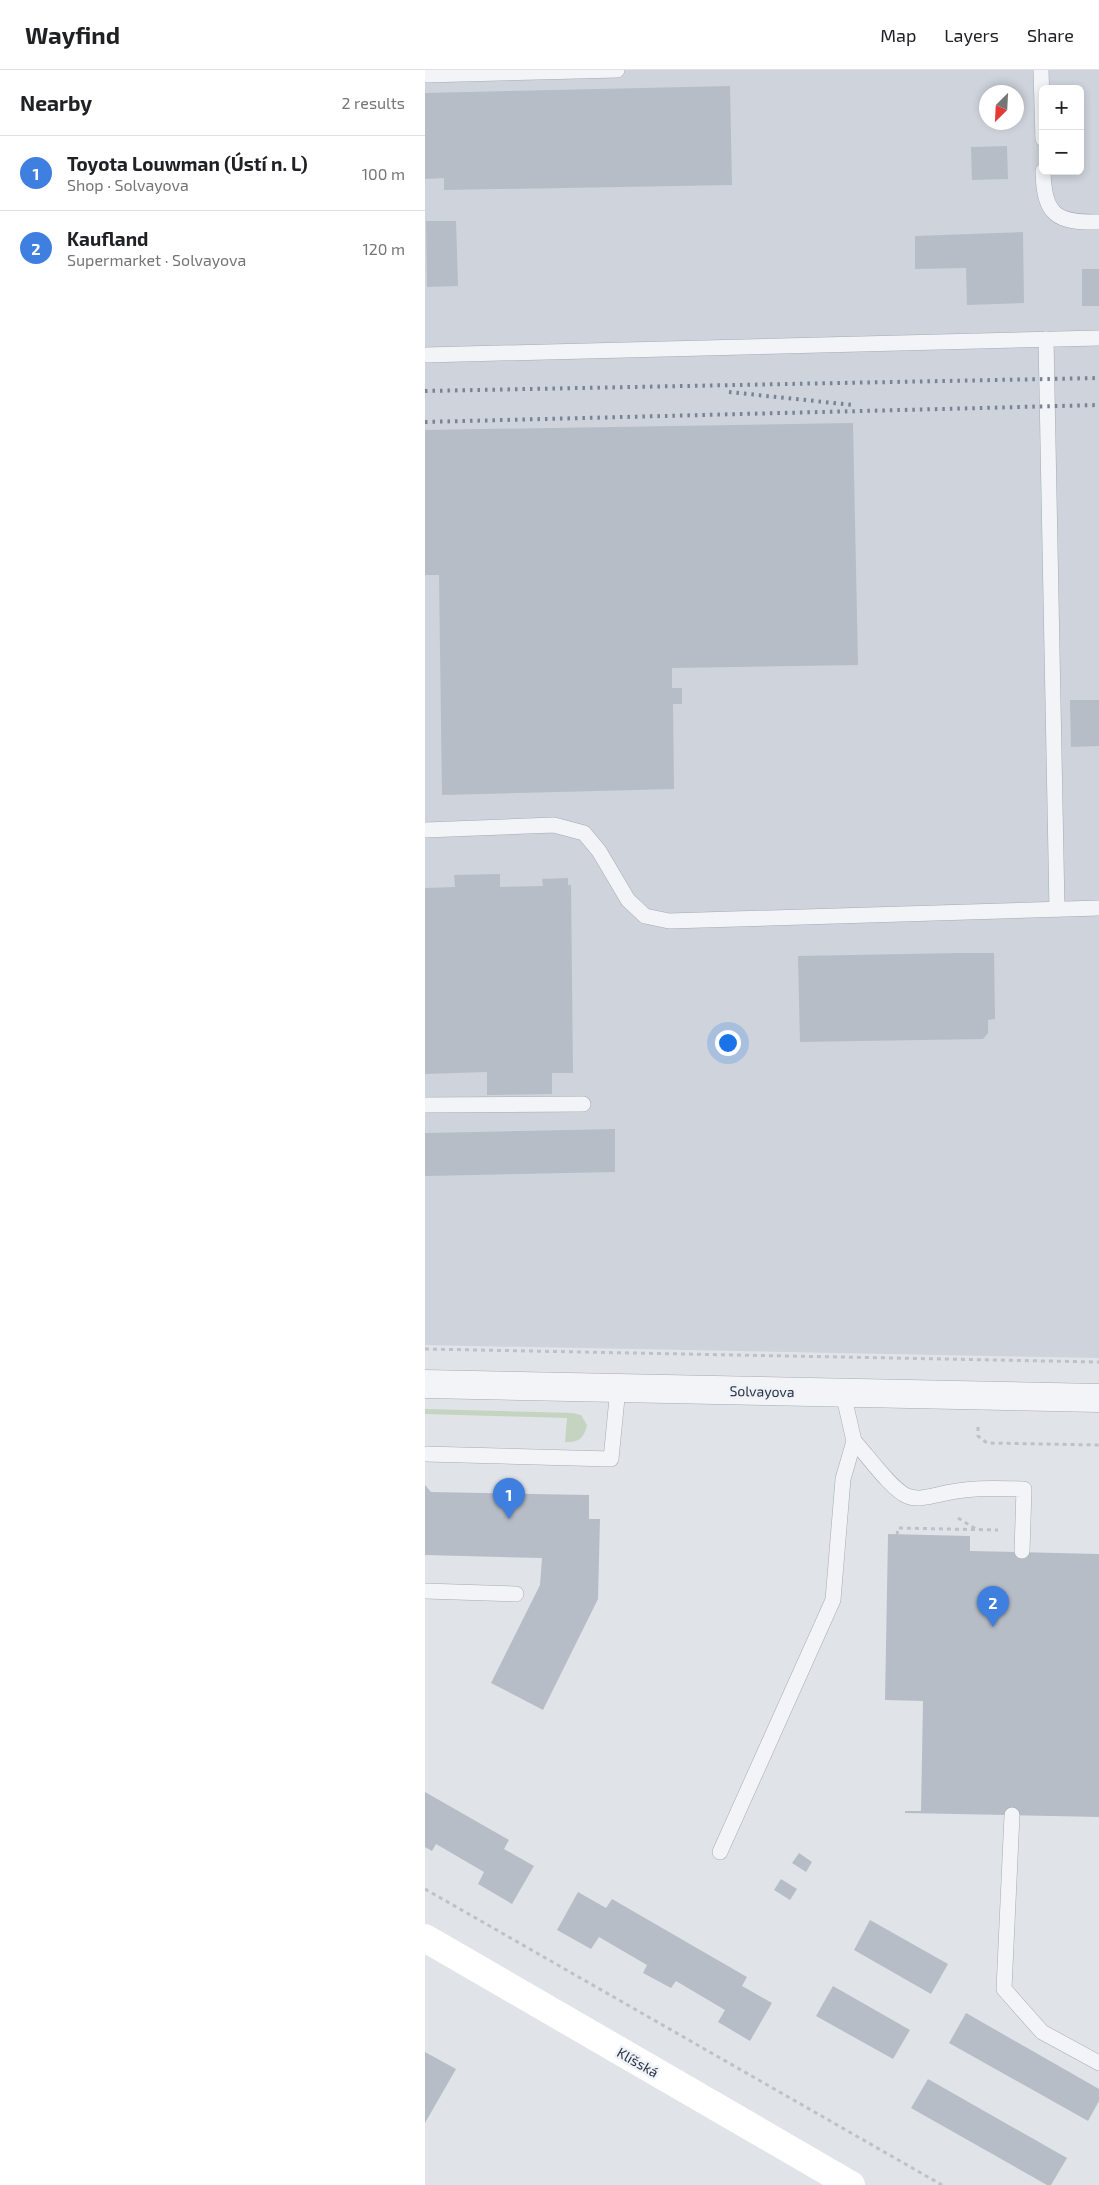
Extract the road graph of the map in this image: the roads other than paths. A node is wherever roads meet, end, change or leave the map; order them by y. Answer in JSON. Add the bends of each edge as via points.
{"nodes":[{"id":1,"x":617,"y":70,"type":"edge"},
{"id":2,"x":1041,"y":70,"type":"edge"},
{"id":3,"x":425,"y":75,"type":"edge"},
{"id":4,"x":1043,"y":130,"type":"edge"},
{"id":5,"x":1043,"y":175,"type":"edge"},
{"id":6,"x":1099,"y":222,"type":"edge"},
{"id":7,"x":1099,"y":338,"type":"edge"},
{"id":8,"x":1046,"y":339,"type":"junction"},
{"id":9,"x":425,"y":355,"type":"edge"},
{"id":10,"x":425,"y":830,"type":"edge"},
{"id":11,"x":1099,"y":908,"type":"edge"},
{"id":12,"x":1057,"y":909,"type":"junction"},
{"id":13,"x":583,"y":1104,"type":"dead end"},
{"id":14,"x":425,"y":1105,"type":"edge"},
{"id":15,"x":425,"y":1384,"type":"edge"},
{"id":16,"x":617,"y":1388,"type":"junction"},
{"id":17,"x":843,"y":1392,"type":"junction"},
{"id":18,"x":1099,"y":1398,"type":"edge"},
{"id":19,"x":854,"y":1441,"type":"junction"},
{"id":20,"x":425,"y":1454,"type":"edge"},
{"id":21,"x":1022,"y":1551,"type":"dead end"},
{"id":22,"x":425,"y":1591,"type":"edge"},
{"id":23,"x":517,"y":1594,"type":"dead end"},
{"id":24,"x":1012,"y":1815,"type":"dead end"},
{"id":25,"x":721,"y":1852,"type":"dead end"},
{"id":26,"x":425,"y":1938,"type":"edge"},
{"id":27,"x":1099,"y":2063,"type":"edge"},
{"id":28,"x":851,"y":2185,"type":"edge"}],
"edges":[{"from":1,"to":3,"type":"lane"},
{"from":2,"to":4,"type":"lane"},
{"from":5,"to":6,"type":"lane","via":[[1046,202],[1055,213],[1069,221]]},
{"from":7,"to":8,"type":"lane"},
{"from":8,"to":9,"type":"lane"},
{"from":8,"to":12,"type":"lane"},
{"from":10,"to":12,"type":"lane","via":[[554,824],[583,833],[599,851],[628,900],[645,916],[669,922]]},
{"from":11,"to":12,"type":"lane"},
{"from":13,"to":14,"type":"lane"},
{"from":15,"to":16,"type":"street","name":"Solvayova"},
{"from":16,"to":17,"type":"street","name":"Solvayova"},
{"from":16,"to":20,"type":"lane","via":[[611,1458]]},
{"from":17,"to":18,"type":"street","name":"Solvayova"},
{"from":17,"to":19,"type":"lane"},
{"from":19,"to":21,"type":"lane","via":[[891,1485],[907,1496],[920,1498],[962,1488],[1025,1489]]},
{"from":19,"to":25,"type":"lane","via":[[843,1479],[833,1600]]},
{"from":22,"to":23,"type":"lane"},
{"from":24,"to":27,"type":"lane","via":[[1004,1989],[1042,2032]]},
{"from":26,"to":28,"type":"street","name":"Klíšská"}]}
